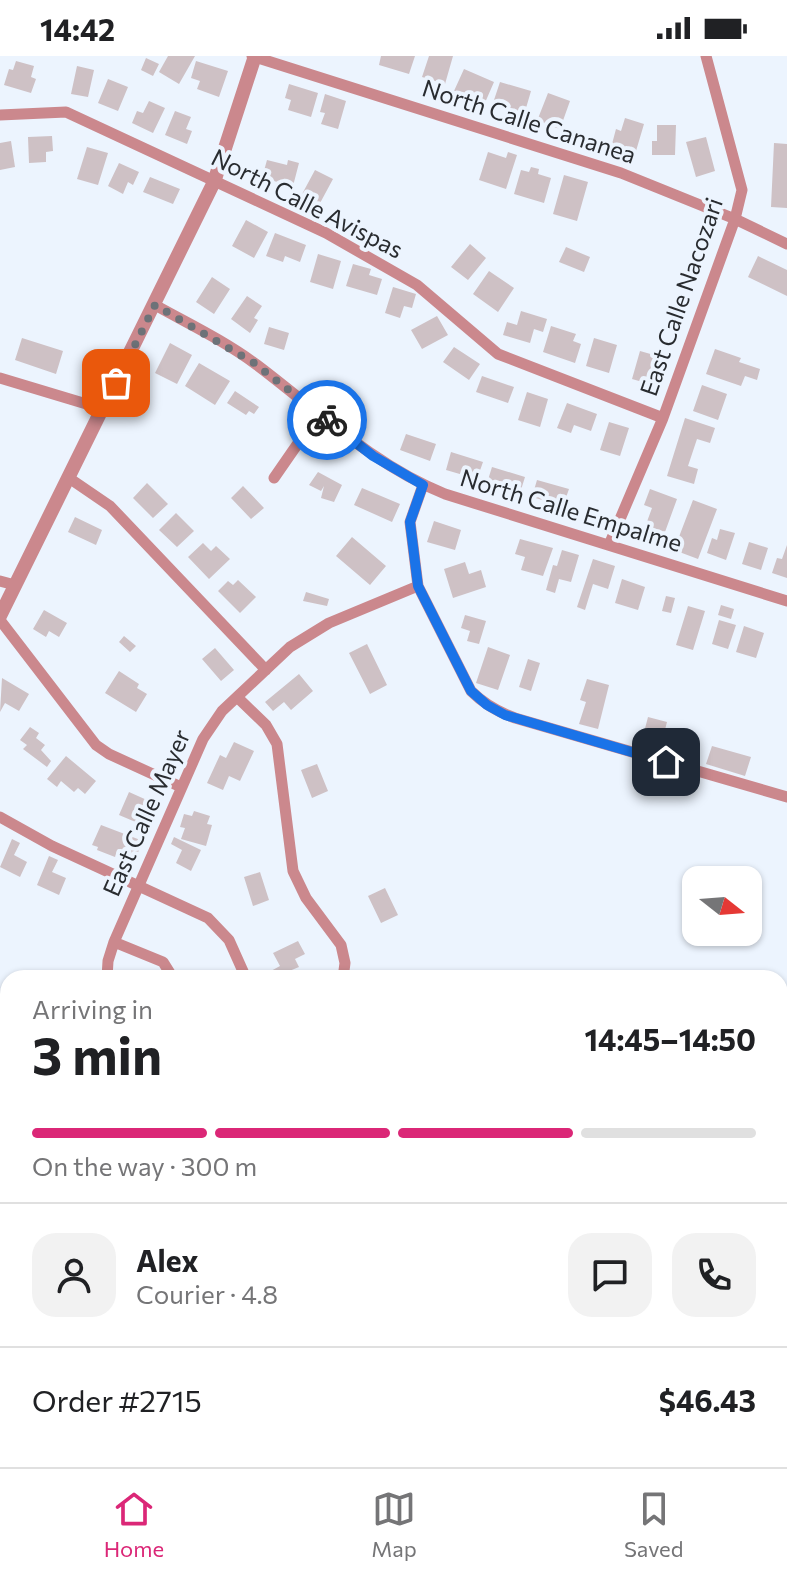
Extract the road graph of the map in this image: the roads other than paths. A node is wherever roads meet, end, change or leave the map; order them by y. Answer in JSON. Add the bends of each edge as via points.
{"nodes":[{"id":1,"x":706,"y":56,"type":"edge"},
{"id":2,"x":254,"y":57,"type":"edge"},
{"id":3,"x":0,"y":115,"type":"edge"},
{"id":4,"x":214,"y":182,"type":"junction"},
{"id":5,"x":735,"y":219,"type":"junction"},
{"id":6,"x":787,"y":244,"type":"edge"},
{"id":7,"x":155,"y":305,"type":"junction"},
{"id":8,"x":0,"y":378,"type":"edge"},
{"id":9,"x":103,"y":409,"type":"junction"},
{"id":10,"x":319,"y":413,"type":"junction"},
{"id":11,"x":663,"y":418,"type":"junction"},
{"id":12,"x":69,"y":478,"type":"junction"},
{"id":13,"x":274,"y":478,"type":"dead end"},
{"id":14,"x":423,"y":485,"type":"junction"},
{"id":15,"x":609,"y":545,"type":"junction"},
{"id":16,"x":0,"y":581,"type":"edge"},
{"id":17,"x":15,"y":585,"type":"junction"},
{"id":18,"x":418,"y":586,"type":"junction"},
{"id":19,"x":787,"y":601,"type":"edge"},
{"id":20,"x":0,"y":618,"type":"edge"},
{"id":21,"x":266,"y":670,"type":"junction"},
{"id":22,"x":237,"y":697,"type":"junction"},
{"id":23,"x":181,"y":787,"type":"junction"},
{"id":24,"x":787,"y":797,"type":"edge"},
{"id":25,"x":0,"y":817,"type":"edge"},
{"id":26,"x":138,"y":887,"type":"junction"},
{"id":27,"x":114,"y":942,"type":"junction"},
{"id":28,"x":107,"y":970,"type":"edge"},
{"id":29,"x":168,"y":970,"type":"edge"},
{"id":30,"x":242,"y":970,"type":"edge"},
{"id":31,"x":344,"y":970,"type":"edge"}],
"edges":[{"from":1,"to":5,"type":"street","name":"East Calle Nacozari","via":[[742,190]]},
{"from":2,"to":4,"type":"street"},
{"from":2,"to":5,"type":"street","name":"North Calle Cananea","via":[[621,173]]},
{"from":3,"to":4,"type":"street","name":"North Calle Avispas","via":[[66,112]]},
{"from":4,"to":7,"type":"street"},
{"from":4,"to":11,"type":"street","name":"North Calle Avispas","via":[[326,233],[417,285],[498,354]]},
{"from":5,"to":6,"type":"street","name":"North Calle Cananea"},
{"from":5,"to":11,"type":"street","name":"East Calle Nacozari"},
{"from":7,"to":9,"type":"street"},
{"from":7,"to":10,"type":"street","name":"North Calle Empalme","via":[[254,363]]},
{"from":8,"to":9,"type":"street"},
{"from":9,"to":12,"type":"street"},
{"from":10,"to":13,"type":"street"},
{"from":10,"to":14,"type":"street","name":"North Calle Empalme","via":[[373,456]]},
{"from":11,"to":15,"type":"street","name":"East Calle Nacozari"},
{"from":12,"to":17,"type":"street"},
{"from":12,"to":21,"type":"street","via":[[110,506]]},
{"from":14,"to":15,"type":"street","name":"North Calle Empalme"},
{"from":14,"to":18,"type":"street","via":[[410,522]]},
{"from":15,"to":19,"type":"street","name":"North Calle Empalme"},
{"from":16,"to":17,"type":"street"},
{"from":17,"to":20,"type":"street"},
{"from":18,"to":21,"type":"street","name":"East Calle Mayer","via":[[309,634]]},
{"from":18,"to":24,"type":"street","via":[[471,691],[496,711]]},
{"from":20,"to":23,"type":"street","via":[[96,745]]},
{"from":21,"to":22,"type":"street","name":"East Calle Mayer"},
{"from":22,"to":23,"type":"street","name":"East Calle Mayer","via":[[208,729]]},
{"from":22,"to":31,"type":"street","via":[[277,744],[293,871],[306,898],[339,940]]},
{"from":23,"to":26,"type":"street","name":"East Calle Mayer"},
{"from":25,"to":26,"type":"street"},
{"from":26,"to":27,"type":"street","name":"East Calle Mayer"},
{"from":26,"to":30,"type":"street","via":[[214,922]]},
{"from":27,"to":28,"type":"street","name":"East Calle Mayer"},
{"from":27,"to":29,"type":"street","via":[[163,962]]}]}
